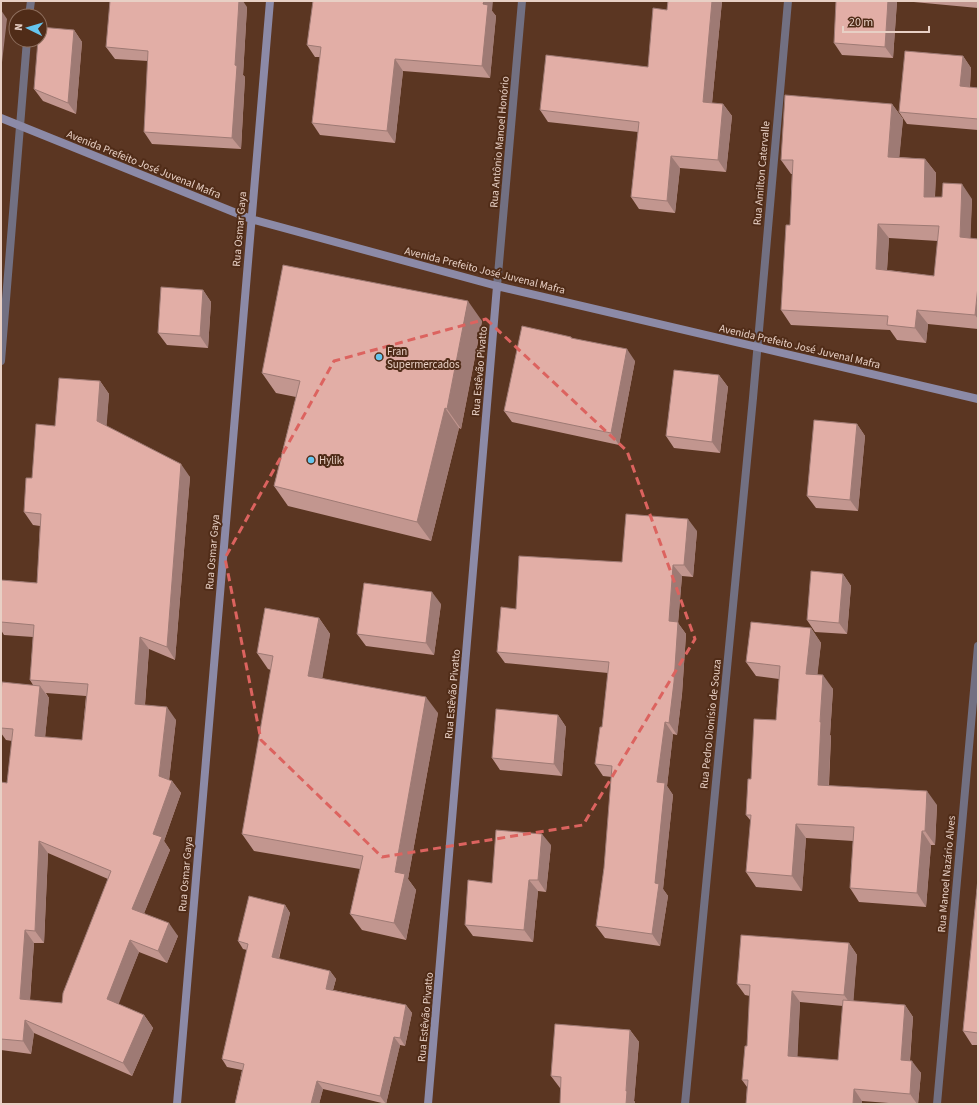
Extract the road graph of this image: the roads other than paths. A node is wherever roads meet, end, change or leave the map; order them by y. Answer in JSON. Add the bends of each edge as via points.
{"nodes":[{"id":1,"x":270,"y":1,"type":"edge"},
{"id":2,"x":522,"y":1,"type":"edge"},
{"id":3,"x":788,"y":1,"type":"edge"},
{"id":4,"x":26,"y":48,"type":"edge"},
{"id":5,"x":1,"y":118,"type":"edge"},
{"id":6,"x":20,"y":126,"type":"junction"},
{"id":7,"x":251,"y":219,"type":"junction"},
{"id":8,"x":497,"y":286,"type":"junction"},
{"id":9,"x":757,"y":347,"type":"junction"},
{"id":10,"x":1,"y":361,"type":"edge"},
{"id":11,"x":978,"y":399,"type":"edge"},
{"id":12,"x":978,"y":646,"type":"edge"},
{"id":13,"x":176,"y":1104,"type":"edge"},
{"id":14,"x":428,"y":1104,"type":"edge"},
{"id":15,"x":684,"y":1104,"type":"edge"},
{"id":16,"x":937,"y":1104,"type":"edge"}],
"edges":[{"from":1,"to":7,"type":"main road","name":"Rua Osmar Gaya"},
{"from":2,"to":8,"type":"street","name":"Rua Antônio Manoel Honório"},
{"from":3,"to":9,"type":"street","name":"Rua Amilton Catervalle"},
{"from":4,"to":6,"type":"street"},
{"from":5,"to":6,"type":"main road","name":"Avenida Prefeito José Juvenal Mafra"},
{"from":6,"to":7,"type":"main road","name":"Avenida Prefeito José Juvenal Mafra"},
{"from":6,"to":10,"type":"street"},
{"from":7,"to":8,"type":"main road","name":"Avenida Prefeito José Juvenal Mafra"},
{"from":7,"to":13,"type":"main road","name":"Rua Osmar Gaya"},
{"from":8,"to":9,"type":"main road","name":"Avenida Prefeito José Juvenal Mafra"},
{"from":8,"to":14,"type":"main road","name":"Rua Estêvão Pivatto"},
{"from":9,"to":11,"type":"main road","name":"Avenida Prefeito José Juvenal Mafra"},
{"from":9,"to":15,"type":"street","name":"Rua Pedro Dionísio de Souza"},
{"from":12,"to":16,"type":"street","name":"Rua Manoel Nazário Alves"}]}
